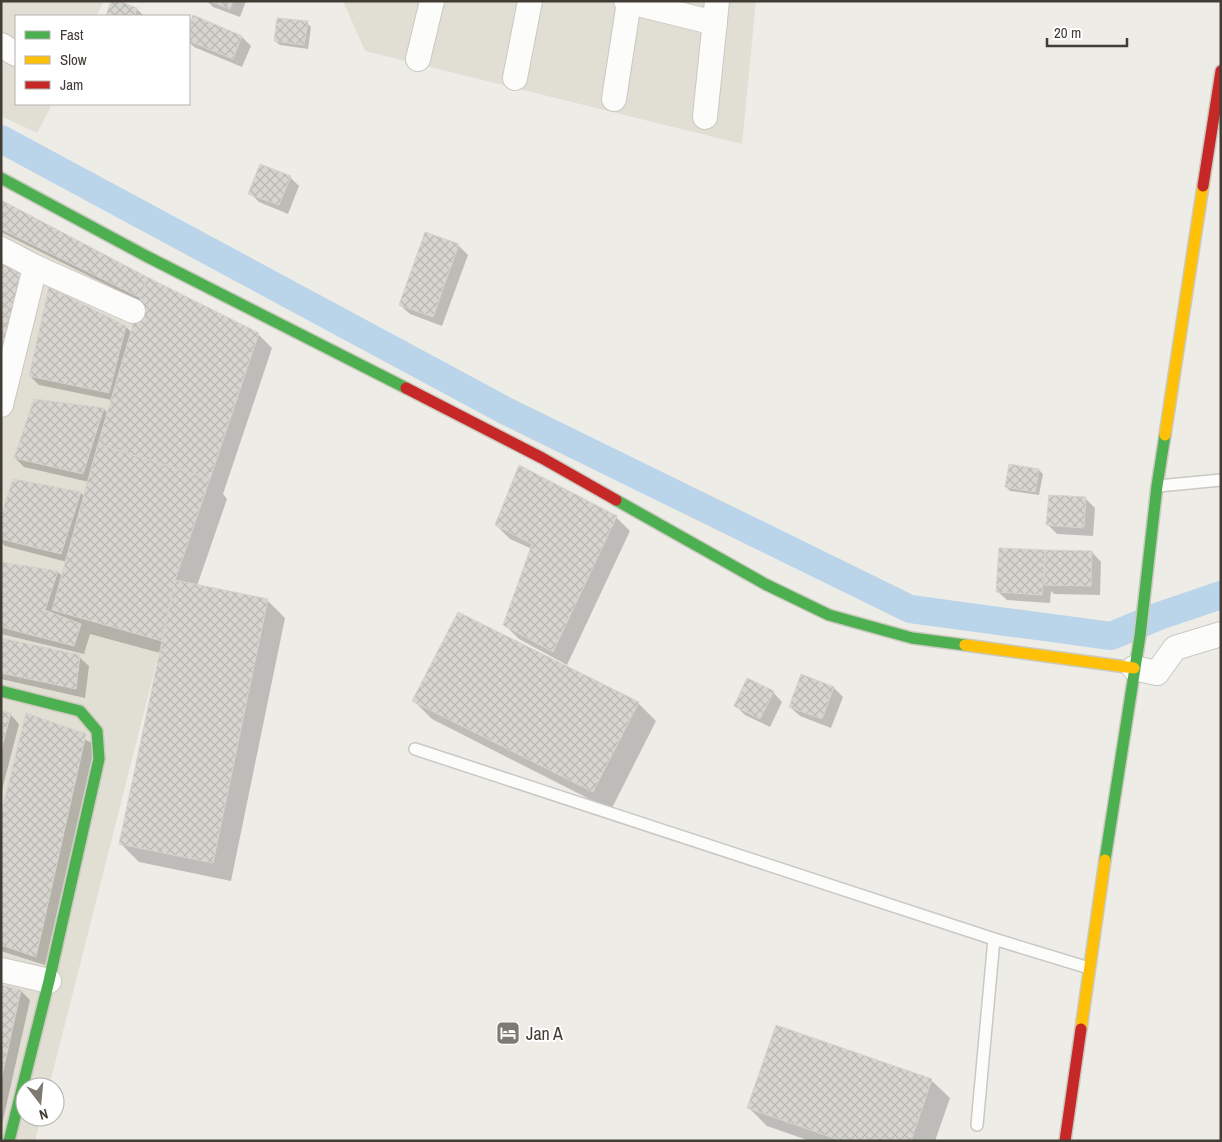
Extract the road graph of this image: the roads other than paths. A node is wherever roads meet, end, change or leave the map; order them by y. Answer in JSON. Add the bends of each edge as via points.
{"nodes":[{"id":1,"x":432,"y":1,"type":"edge"},
{"id":2,"x":530,"y":1,"type":"edge"},
{"id":3,"x":628,"y":2,"type":"edge"},
{"id":4,"x":716,"y":12,"type":"edge"},
{"id":5,"x":1,"y":45,"type":"edge"},
{"id":6,"x":15,"y":53,"type":"edge"},
{"id":7,"x":418,"y":58,"type":"dead end"},
{"id":8,"x":1221,"y":71,"type":"edge"},
{"id":9,"x":514,"y":78,"type":"dead end"},
{"id":10,"x":614,"y":99,"type":"dead end"},
{"id":11,"x":705,"y":117,"type":"dead end"},
{"id":12,"x":1,"y":178,"type":"edge"},
{"id":13,"x":1,"y":249,"type":"edge"},
{"id":14,"x":35,"y":267,"type":"junction"},
{"id":15,"x":133,"y":311,"type":"dead end"},
{"id":16,"x":1,"y":405,"type":"edge"},
{"id":17,"x":1221,"y":480,"type":"edge"},
{"id":18,"x":1158,"y":486,"type":"junction"},
{"id":19,"x":1221,"y":634,"type":"edge"},
{"id":20,"x":1134,"y":668,"type":"junction"},
{"id":21,"x":1,"y":691,"type":"edge"},
{"id":22,"x":415,"y":749,"type":"dead end"},
{"id":23,"x":994,"y":940,"type":"junction"},
{"id":24,"x":1089,"y":968,"type":"junction"},
{"id":25,"x":1,"y":970,"type":"edge"},
{"id":26,"x":49,"y":981,"type":"junction"},
{"id":27,"x":977,"y":1125,"type":"dead end"},
{"id":28,"x":10,"y":1141,"type":"edge"},
{"id":29,"x":1065,"y":1141,"type":"edge"}],
"edges":[{"from":1,"to":7,"type":"street"},
{"from":2,"to":9,"type":"street"},
{"from":3,"to":4,"type":"street"},
{"from":3,"to":10,"type":"street"},
{"from":4,"to":11,"type":"street"},
{"from":5,"to":6,"type":"street"},
{"from":8,"to":18,"type":"street"},
{"from":12,"to":20,"type":"street","via":[[146,256],[542,458],[765,584],[829,615],[912,638]]},
{"from":13,"to":14,"type":"street"},
{"from":14,"to":15,"type":"street"},
{"from":14,"to":16,"type":"street"},
{"from":17,"to":18,"type":"lane"},
{"from":18,"to":20,"type":"street"},
{"from":19,"to":20,"type":"street","via":[[1176,648],[1157,673]]},
{"from":20,"to":24,"type":"street"},
{"from":21,"to":26,"type":"street","via":[[80,711],[96,731],[99,760]]},
{"from":22,"to":23,"type":"lane"},
{"from":23,"to":24,"type":"lane"},
{"from":23,"to":27,"type":"lane"},
{"from":24,"to":29,"type":"street"},
{"from":25,"to":26,"type":"street"},
{"from":26,"to":28,"type":"street"}]}
